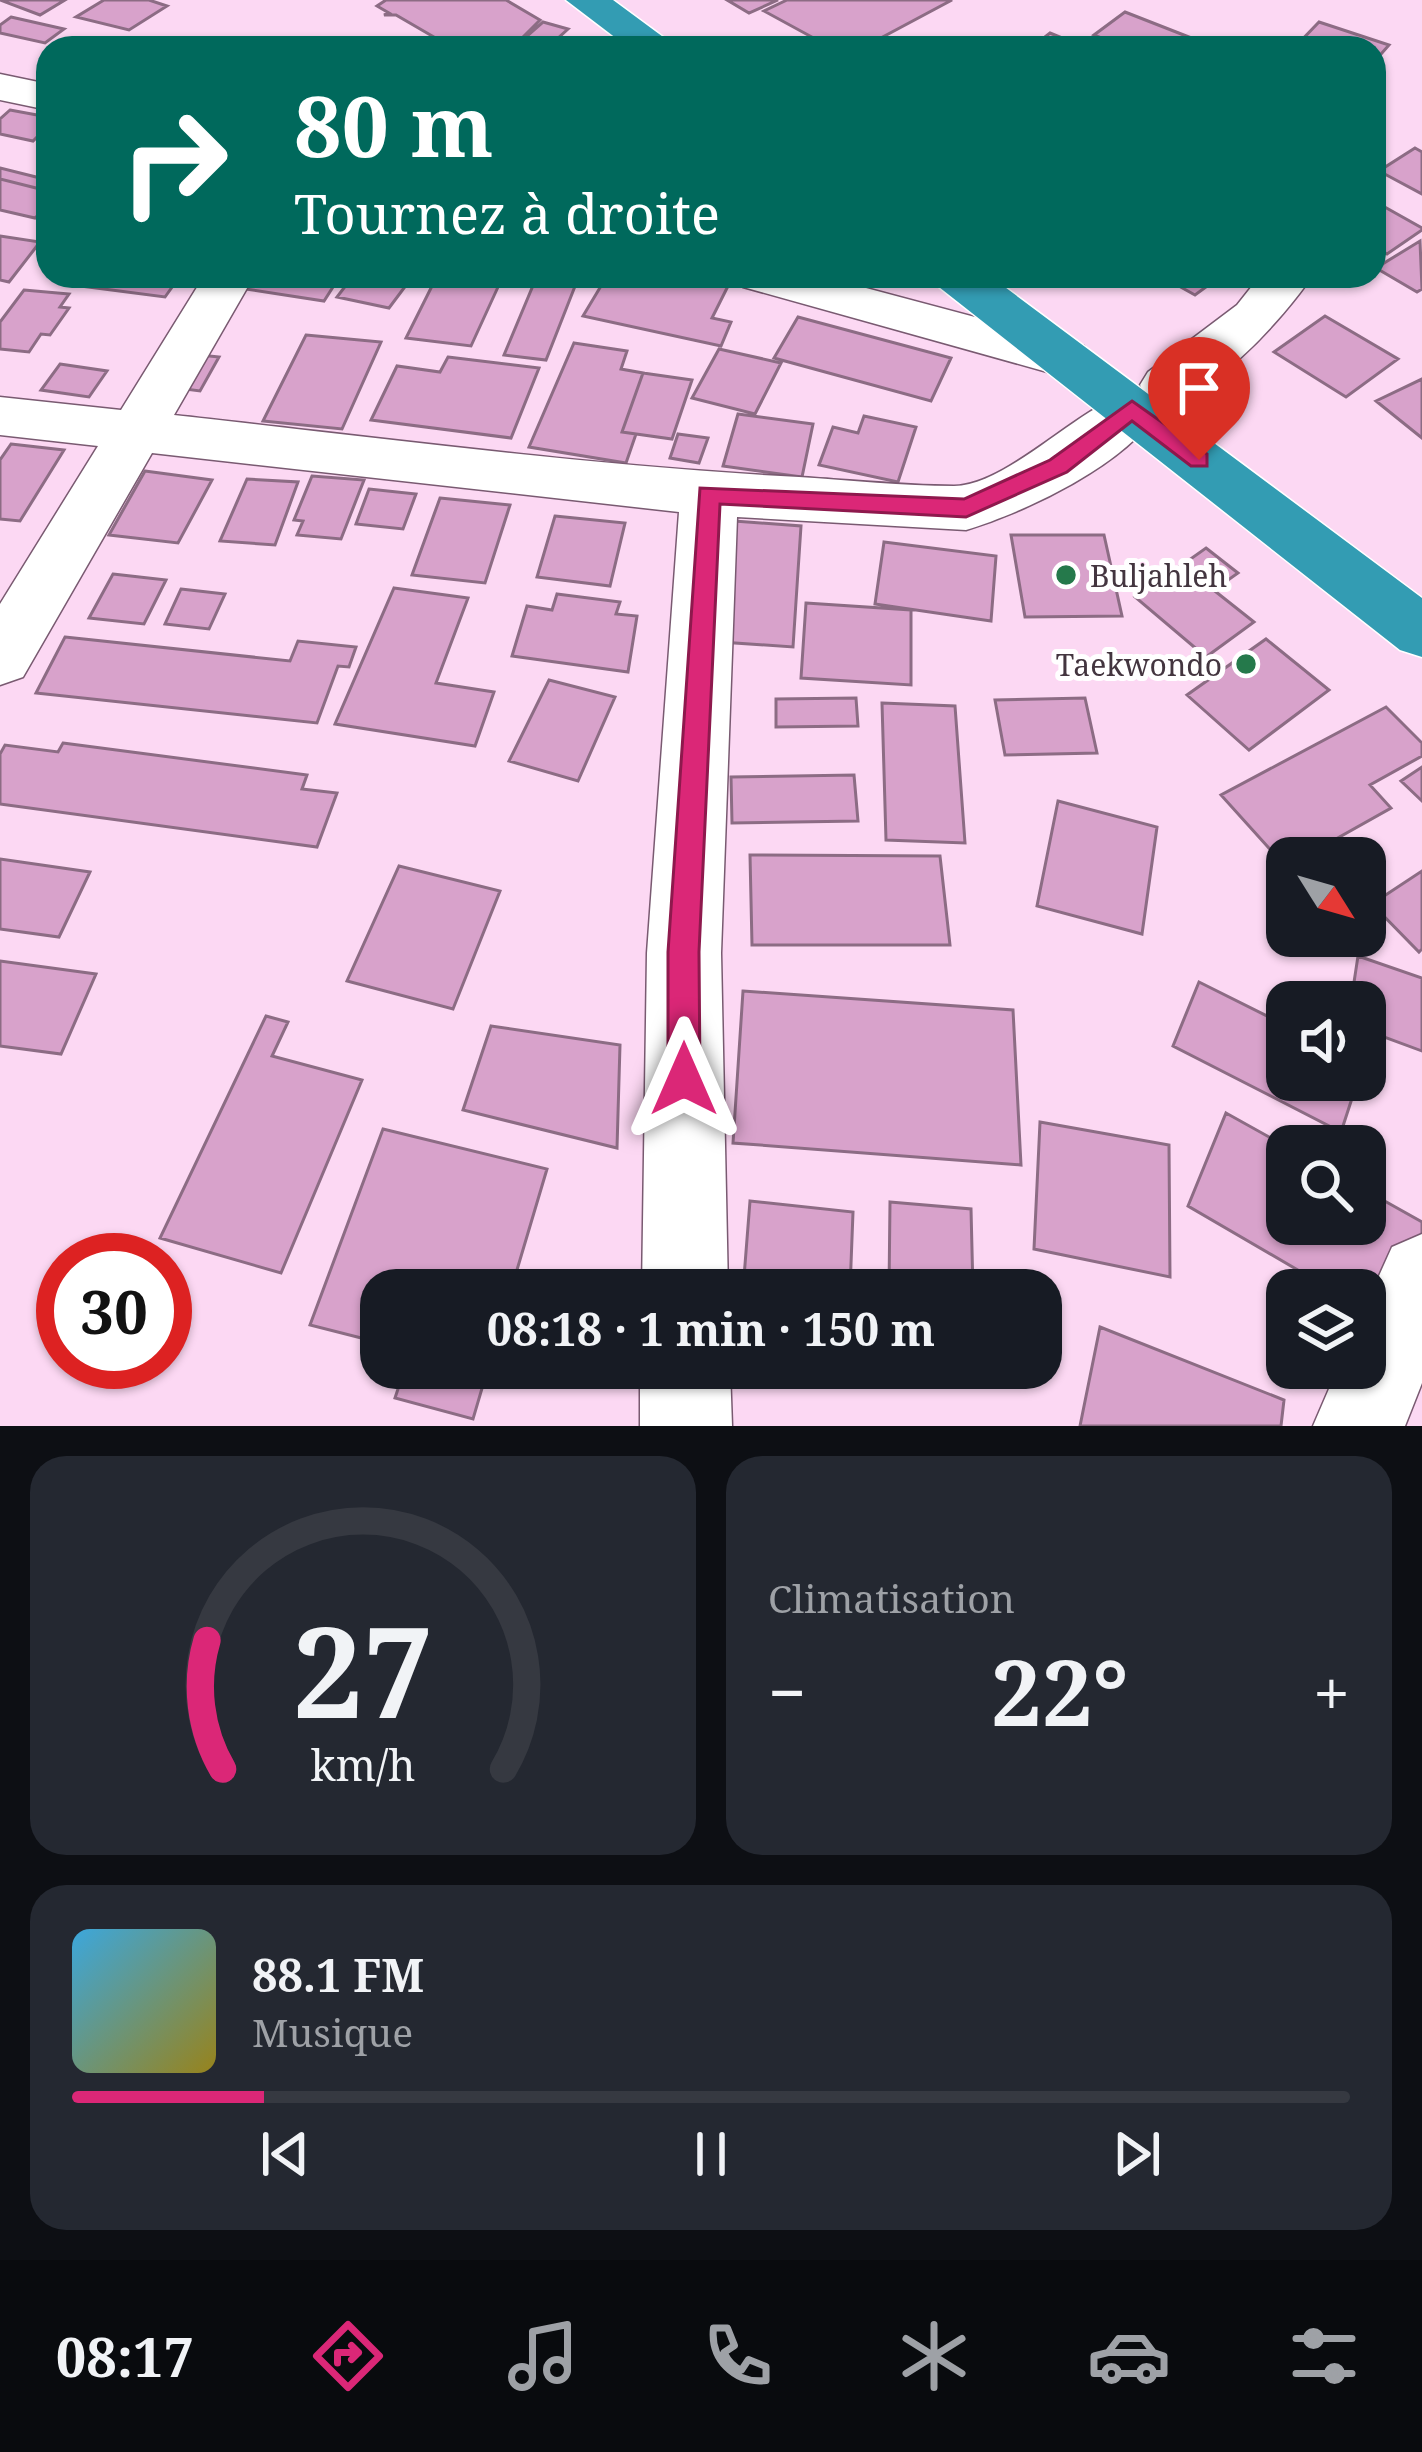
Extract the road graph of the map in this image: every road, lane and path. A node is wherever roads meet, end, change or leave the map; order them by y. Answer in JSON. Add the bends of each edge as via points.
{"nodes":[{"id":1,"x":586,"y":0,"type":"edge"},
{"id":2,"x":637,"y":0,"type":"edge"},
{"id":3,"x":638,"y":36,"type":"edge"},
{"id":4,"x":687,"y":36,"type":"edge"},
{"id":5,"x":0,"y":87,"type":"edge"},
{"id":6,"x":36,"y":95,"type":"edge"},
{"id":7,"x":222,"y":288,"type":"edge"},
{"id":8,"x":805,"y":288,"type":"edge"},
{"id":9,"x":973,"y":288,"type":"edge"},
{"id":10,"x":1033,"y":288,"type":"edge"},
{"id":11,"x":1278,"y":288,"type":"edge"},
{"id":12,"x":1065,"y":358,"type":"junction"},
{"id":13,"x":1149,"y":397,"type":"junction"},
{"id":14,"x":0,"y":416,"type":"edge"},
{"id":15,"x":135,"y":429,"type":"junction"},
{"id":16,"x":709,"y":494,"type":"junction"},
{"id":17,"x":1422,"y":576,"type":"edge"},
{"id":18,"x":1422,"y":632,"type":"edge"},
{"id":19,"x":0,"y":658,"type":"edge"},
{"id":20,"x":685,"y":1269,"type":"edge"},
{"id":21,"x":1422,"y":1277,"type":"edge"},
{"id":22,"x":686,"y":1389,"type":"edge"},
{"id":23,"x":686,"y":1426,"type":"edge"},
{"id":24,"x":1359,"y":1426,"type":"edge"}],
"edges":[{"from":1,"to":3,"type":"highway"},
{"from":2,"to":4,"type":"highway"},
{"from":5,"to":6,"type":"street"},
{"from":7,"to":15,"type":"street"},
{"from":8,"to":12,"type":"street"},
{"from":9,"to":12,"type":"highway"},
{"from":10,"to":13,"type":"highway"},
{"from":11,"to":13,"type":"street","via":[[1255,317]]},
{"from":12,"to":13,"type":"highway"},
{"from":13,"to":16,"type":"street","via":[[1059,466],[966,508]]},
{"from":13,"to":17,"type":"highway"},
{"from":13,"to":18,"type":"highway"},
{"from":14,"to":15,"type":"street"},
{"from":15,"to":16,"type":"street"},
{"from":15,"to":19,"type":"street"},
{"from":16,"to":20,"type":"street","via":[[684,952]]},
{"from":21,"to":24,"type":"street"},
{"from":22,"to":23,"type":"street"}]}
